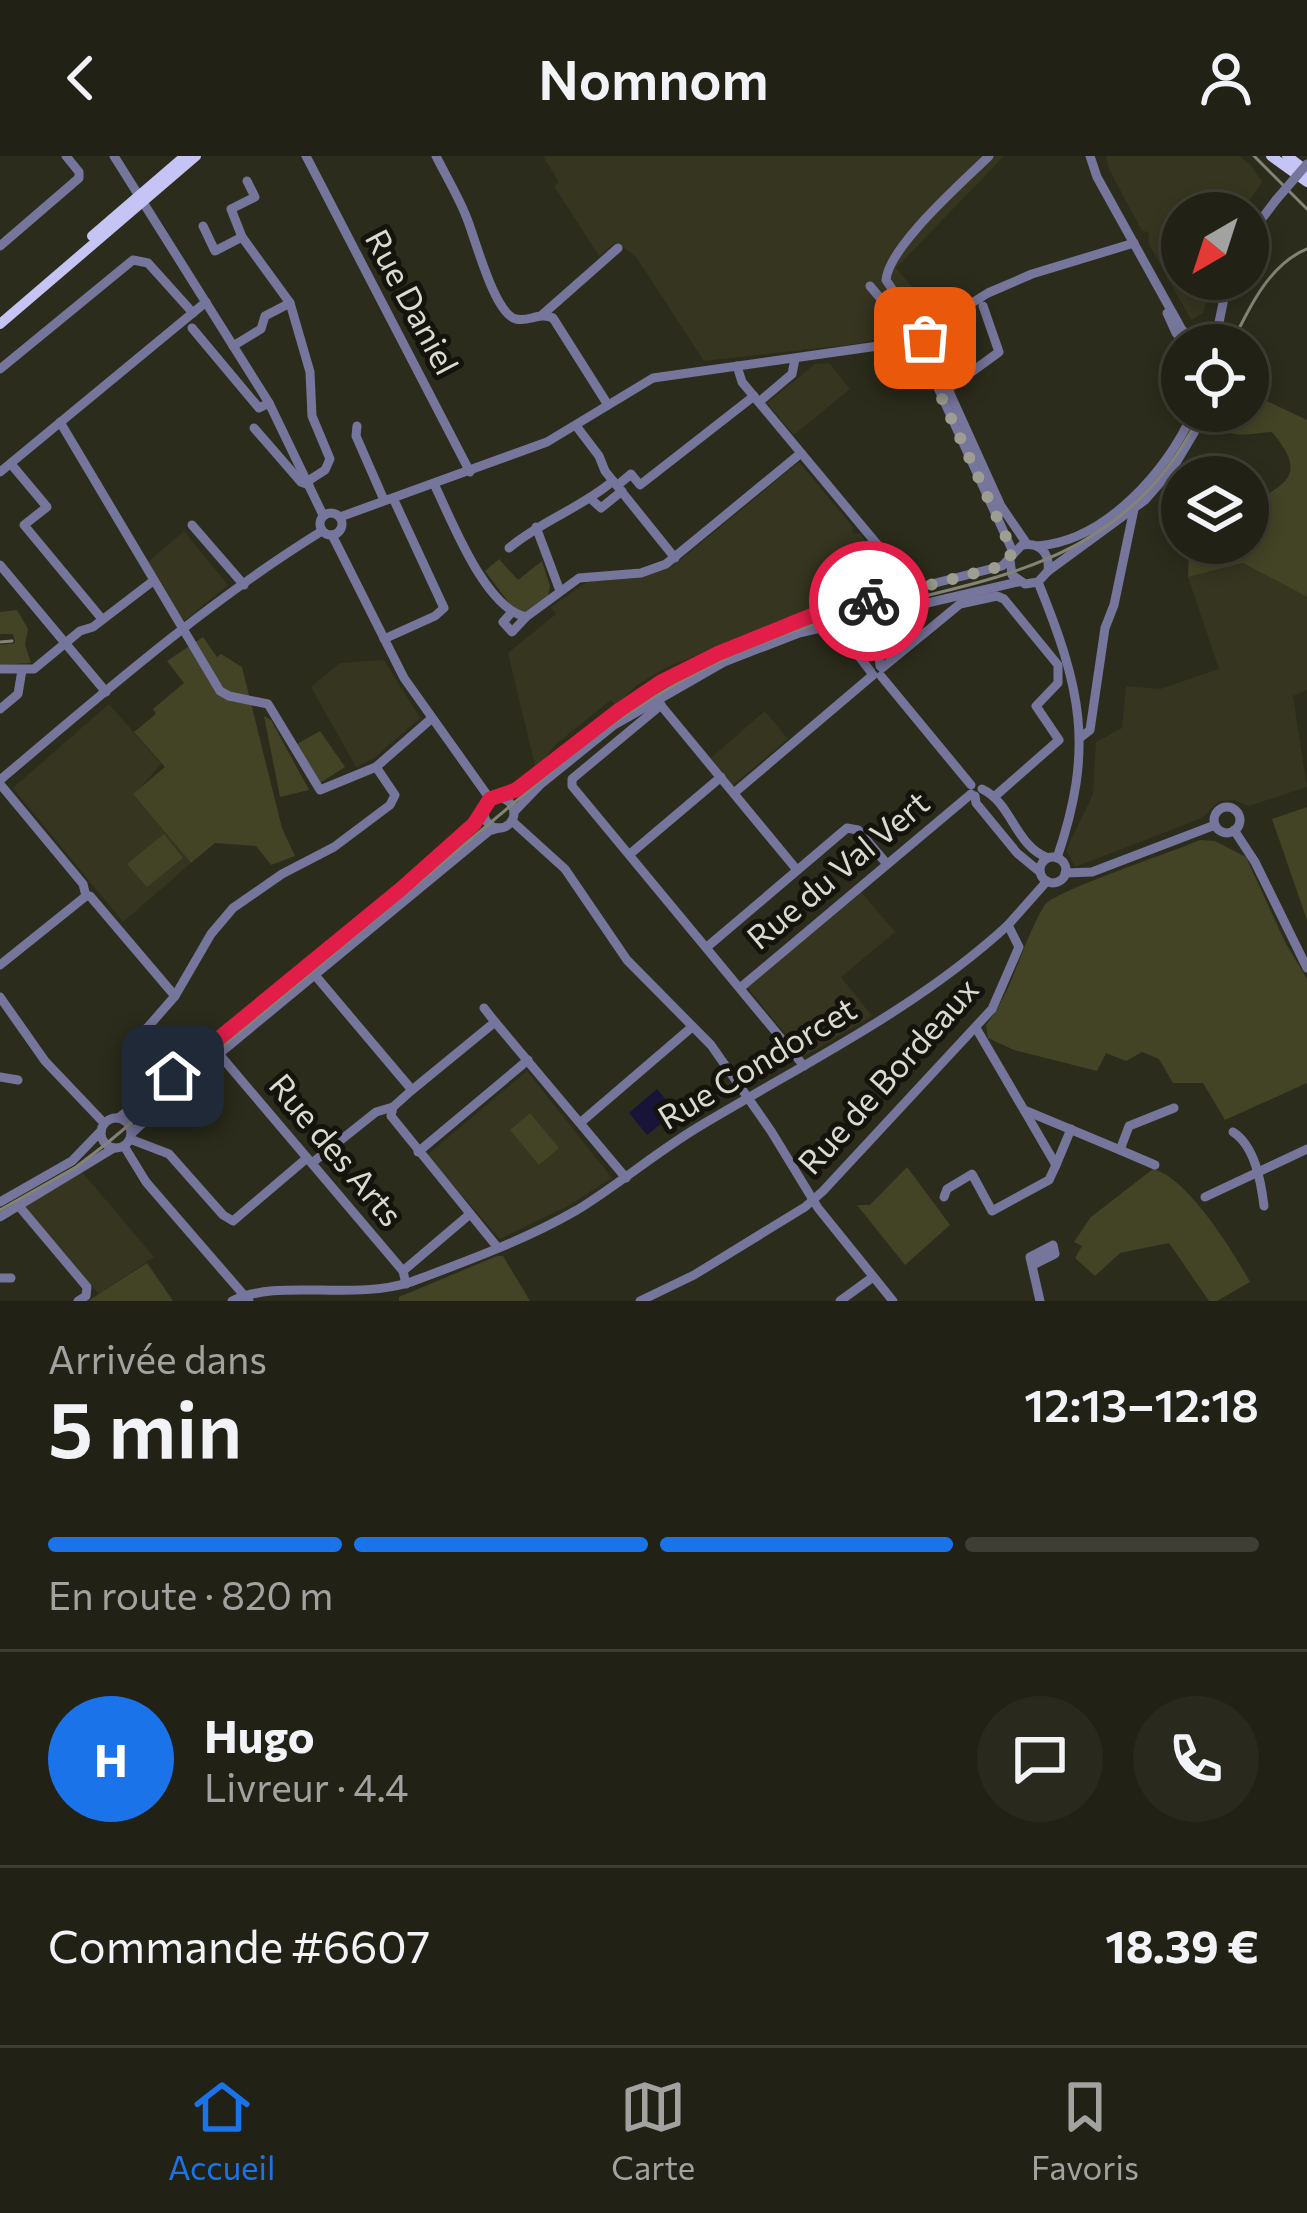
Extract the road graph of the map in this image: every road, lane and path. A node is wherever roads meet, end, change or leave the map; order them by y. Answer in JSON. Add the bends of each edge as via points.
{"nodes":[{"id":1,"x":65,"y":156,"type":"edge"},
{"id":2,"x":114,"y":156,"type":"edge"},
{"id":3,"x":184,"y":156,"type":"edge"},
{"id":4,"x":196,"y":156,"type":"edge"},
{"id":5,"x":306,"y":156,"type":"edge"},
{"id":6,"x":436,"y":156,"type":"edge"},
{"id":7,"x":988,"y":156,"type":"edge"},
{"id":8,"x":1090,"y":156,"type":"edge"},
{"id":9,"x":1282,"y":156,"type":"edge"},
{"id":10,"x":1307,"y":172,"type":"edge"},
{"id":11,"x":247,"y":181,"type":"dead end"},
{"id":12,"x":141,"y":199,"type":"junction"},
{"id":13,"x":1269,"y":209,"type":"edge"},
{"id":14,"x":203,"y":226,"type":"dead end"},
{"id":15,"x":242,"y":237,"type":"junction"},
{"id":16,"x":1134,"y":243,"type":"junction"},
{"id":17,"x":0,"y":246,"type":"edge"},
{"id":18,"x":618,"y":248,"type":"dead end"},
{"id":19,"x":870,"y":286,"type":"dead end"},
{"id":20,"x":1156,"y":286,"type":"junction"},
{"id":21,"x":206,"y":302,"type":"junction"},
{"id":22,"x":290,"y":303,"type":"junction"},
{"id":23,"x":983,"y":306,"type":"dead end"},
{"id":24,"x":193,"y":313,"type":"junction"},
{"id":25,"x":542,"y":315,"type":"junction"},
{"id":26,"x":0,"y":320,"type":"edge"},
{"id":27,"x":1172,"y":324,"type":"edge"},
{"id":28,"x":1180,"y":324,"type":"edge"},
{"id":29,"x":192,"y":328,"type":"dead end"},
{"id":30,"x":917,"y":333,"type":"junction"},
{"id":31,"x":233,"y":346,"type":"junction"},
{"id":32,"x":795,"y":358,"type":"junction"},
{"id":33,"x":737,"y":366,"type":"junction"},
{"id":34,"x":0,"y":369,"type":"edge"},
{"id":35,"x":948,"y":389,"type":"junction"},
{"id":36,"x":756,"y":399,"type":"junction"},
{"id":37,"x":269,"y":403,"type":"junction"},
{"id":38,"x":608,"y":405,"type":"junction"},
{"id":39,"x":60,"y":422,"type":"junction"},
{"id":40,"x":357,"y":426,"type":"dead end"},
{"id":41,"x":577,"y":427,"type":"junction"},
{"id":42,"x":254,"y":428,"type":"dead end"},
{"id":43,"x":1183,"y":432,"type":"edge"},
{"id":44,"x":1195,"y":432,"type":"edge"},
{"id":45,"x":801,"y":453,"type":"junction"},
{"id":46,"x":10,"y":464,"type":"junction"},
{"id":47,"x":0,"y":472,"type":"edge"},
{"id":48,"x":470,"y":472,"type":"junction"},
{"id":49,"x":308,"y":483,"type":"junction"},
{"id":50,"x":435,"y":486,"type":"junction"},
{"id":51,"x":620,"y":488,"type":"junction"},
{"id":52,"x":389,"y":499,"type":"junction"},
{"id":53,"x":1134,"y":509,"type":"junction"},
{"id":54,"x":323,"y":515,"type":"junction"},
{"id":55,"x":340,"y":517,"type":"junction"},
{"id":56,"x":192,"y":525,"type":"dead end"},
{"id":57,"x":536,"y":527,"type":"junction"},
{"id":58,"x":1110,"y":527,"type":"junction"},
{"id":59,"x":327,"y":533,"type":"junction"},
{"id":60,"x":1127,"y":539,"type":"junction"},
{"id":61,"x":1032,"y":545,"type":"junction"},
{"id":62,"x":508,"y":548,"type":"dead end"},
{"id":63,"x":1011,"y":556,"type":"junction"},
{"id":64,"x":675,"y":558,"type":"junction"},
{"id":65,"x":0,"y":565,"type":"edge"},
{"id":66,"x":1048,"y":571,"type":"junction"},
{"id":67,"x":153,"y":581,"type":"junction"},
{"id":68,"x":1019,"y":582,"type":"junction"},
{"id":69,"x":1038,"y":582,"type":"junction"},
{"id":70,"x":244,"y":585,"type":"junction"},
{"id":71,"x":560,"y":591,"type":"junction"},
{"id":72,"x":905,"y":592,"type":"junction"},
{"id":73,"x":839,"y":608,"type":"junction"},
{"id":74,"x":512,"y":612,"type":"junction"},
{"id":75,"x":862,"y":616,"type":"junction"},
{"id":76,"x":526,"y":617,"type":"junction"},
{"id":77,"x":102,"y":619,"type":"junction"},
{"id":78,"x":832,"y":625,"type":"junction"},
{"id":79,"x":182,"y":630,"type":"junction"},
{"id":80,"x":858,"y":632,"type":"junction"},
{"id":81,"x":384,"y":639,"type":"junction"},
{"id":82,"x":843,"y":640,"type":"junction"},
{"id":83,"x":66,"y":643,"type":"junction"},
{"id":84,"x":0,"y":669,"type":"edge"},
{"id":85,"x":22,"y":670,"type":"junction"},
{"id":86,"x":877,"y":671,"type":"junction"},
{"id":87,"x":106,"y":692,"type":"junction"},
{"id":88,"x":658,"y":702,"type":"junction"},
{"id":89,"x":0,"y":709,"type":"edge"},
{"id":90,"x":430,"y":719,"type":"junction"},
{"id":91,"x":1081,"y":737,"type":"junction"},
{"id":92,"x":376,"y":767,"type":"junction"},
{"id":93,"x":721,"y":777,"type":"junction"},
{"id":94,"x":0,"y":782,"type":"edge"},
{"id":95,"x":975,"y":791,"type":"junction"},
{"id":96,"x":734,"y":794,"type":"junction"},
{"id":97,"x":994,"y":797,"type":"junction"},
{"id":98,"x":496,"y":798,"type":"junction"},
{"id":99,"x":483,"y":812,"type":"junction"},
{"id":100,"x":513,"y":817,"type":"junction"},
{"id":101,"x":1215,"y":825,"type":"junction"},
{"id":102,"x":499,"y":828,"type":"junction"},
{"id":103,"x":1234,"y":830,"type":"junction"},
{"id":104,"x":630,"y":854,"type":"junction"},
{"id":105,"x":1053,"y":858,"type":"junction"},
{"id":106,"x":887,"y":864,"type":"junction"},
{"id":107,"x":797,"y":870,"type":"junction"},
{"id":108,"x":1065,"y":873,"type":"junction"},
{"id":109,"x":1044,"y":876,"type":"junction"},
{"id":110,"x":86,"y":896,"type":"junction"},
{"id":111,"x":1008,"y":925,"type":"junction"},
{"id":112,"x":706,"y":947,"type":"junction"},
{"id":113,"x":0,"y":965,"type":"edge"},
{"id":114,"x":1307,"y":968,"type":"edge"},
{"id":115,"x":314,"y":974,"type":"junction"},
{"id":116,"x":740,"y":988,"type":"junction"},
{"id":117,"x":175,"y":996,"type":"junction"},
{"id":118,"x":0,"y":997,"type":"edge"},
{"id":119,"x":484,"y":1008,"type":"dead end"},
{"id":120,"x":495,"y":1022,"type":"junction"},
{"id":121,"x":692,"y":1027,"type":"junction"},
{"id":122,"x":976,"y":1028,"type":"junction"},
{"id":123,"x":219,"y":1054,"type":"junction"},
{"id":124,"x":527,"y":1060,"type":"junction"},
{"id":125,"x":804,"y":1066,"type":"junction"},
{"id":126,"x":173,"y":1076,"type":"junction"},
{"id":127,"x":0,"y":1077,"type":"edge"},
{"id":128,"x":18,"y":1080,"type":"dead end"},
{"id":129,"x":412,"y":1090,"type":"junction"},
{"id":130,"x":749,"y":1099,"type":"junction"},
{"id":131,"x":393,"y":1107,"type":"junction"},
{"id":132,"x":1174,"y":1108,"type":"dead end"},
{"id":133,"x":1024,"y":1110,"type":"junction"},
{"id":134,"x":118,"y":1118,"type":"junction"},
{"id":135,"x":580,"y":1123,"type":"junction"},
{"id":136,"x":103,"y":1127,"type":"junction"},
{"id":137,"x":1071,"y":1130,"type":"junction"},
{"id":138,"x":1233,"y":1132,"type":"dead end"},
{"id":139,"x":125,"y":1142,"type":"junction"},
{"id":140,"x":1307,"y":1149,"type":"edge"},
{"id":141,"x":1120,"y":1150,"type":"junction"},
{"id":142,"x":418,"y":1152,"type":"junction"},
{"id":143,"x":309,"y":1161,"type":"junction"},
{"id":144,"x":1056,"y":1165,"type":"junction"},
{"id":145,"x":1155,"y":1165,"type":"dead end"},
{"id":146,"x":1257,"y":1173,"type":"junction"},
{"id":147,"x":626,"y":1178,"type":"junction"},
{"id":148,"x":944,"y":1197,"type":"dead end"},
{"id":149,"x":1205,"y":1197,"type":"dead end"},
{"id":150,"x":814,"y":1200,"type":"junction"},
{"id":151,"x":0,"y":1202,"type":"edge"},
{"id":152,"x":17,"y":1205,"type":"junction"},
{"id":153,"x":1264,"y":1206,"type":"dead end"},
{"id":154,"x":992,"y":1211,"type":"junction"},
{"id":155,"x":470,"y":1214,"type":"junction"},
{"id":156,"x":0,"y":1217,"type":"edge"},
{"id":157,"x":979,"y":1220,"type":"dead end"},
{"id":158,"x":498,"y":1248,"type":"junction"},
{"id":159,"x":1033,"y":1265,"type":"dead end"},
{"id":160,"x":403,"y":1270,"type":"junction"},
{"id":161,"x":873,"y":1277,"type":"junction"},
{"id":162,"x":406,"y":1284,"type":"junction"},
{"id":163,"x":241,"y":1299,"type":"edge"},
{"id":164,"x":78,"y":1301,"type":"edge"},
{"id":165,"x":640,"y":1301,"type":"edge"},
{"id":166,"x":840,"y":1301,"type":"edge"},
{"id":167,"x":893,"y":1301,"type":"edge"},
{"id":168,"x":1040,"y":1301,"type":"edge"}],
"edges":[{"from":1,"to":17,"type":"street","via":[[79,178]]},
{"from":2,"to":12,"type":"street"},
{"from":3,"to":12,"type":"main road"},
{"from":4,"to":12,"type":"main road"},
{"from":5,"to":48,"type":"street","name":"Rue Daniel"},
{"from":6,"to":25,"type":"street","via":[[510,315]]},
{"from":7,"to":30,"type":"street","via":[[888,266],[888,286]]},
{"from":8,"to":16,"type":"street"},
{"from":9,"to":10,"type":"main road"},
{"from":9,"to":10,"type":"main road"},
{"from":10,"to":13,"type":"street","bridge":true},
{"from":11,"to":15,"type":"street","via":[[255,197],[231,209]]},
{"from":12,"to":21,"type":"street"},
{"from":12,"to":26,"type":"main road"},
{"from":12,"to":26,"type":"main road"},
{"from":14,"to":15,"type":"street","via":[[215,251]]},
{"from":15,"to":22,"type":"street"},
{"from":16,"to":20,"type":"street"},
{"from":16,"to":30,"type":"street","via":[[1016,280]]},
{"from":18,"to":25,"type":"street"},
{"from":19,"to":30,"type":"street"},
{"from":20,"to":27,"type":"street"},
{"from":20,"to":28,"type":"street"},
{"from":21,"to":24,"type":"street"},
{"from":21,"to":31,"type":"street"},
{"from":22,"to":31,"type":"street"},
{"from":22,"to":49,"type":"street","via":[[310,372],[312,416],[330,459]]},
{"from":23,"to":35,"type":"street","via":[[999,352]]},
{"from":24,"to":34,"type":"street","via":[[148,262],[133,260]]},
{"from":24,"to":39,"type":"street"},
{"from":25,"to":38,"type":"street","via":[[556,321]]},
{"from":29,"to":37,"type":"street","via":[[259,408]]},
{"from":30,"to":32,"type":"street"},
{"from":30,"to":35,"type":"street"},
{"from":30,"to":63,"type":"street"},
{"from":31,"to":37,"type":"street"},
{"from":32,"to":33,"type":"street"},
{"from":32,"to":36,"type":"street","via":[[792,374]]},
{"from":33,"to":36,"type":"street"},
{"from":33,"to":38,"type":"street","via":[[653,378]]},
{"from":35,"to":61,"type":"street","via":[[992,489]]},
{"from":36,"to":45,"type":"street"},
{"from":36,"to":51,"type":"street","via":[[640,485],[631,474]]},
{"from":37,"to":49,"type":"street"},
{"from":38,"to":41,"type":"street"},
{"from":39,"to":46,"type":"street"},
{"from":39,"to":67,"type":"street"},
{"from":40,"to":52,"type":"street"},
{"from":41,"to":48,"type":"street"},
{"from":41,"to":51,"type":"street"},
{"from":42,"to":49,"type":"street"},
{"from":43,"to":61,"type":"street","via":[[1128,502],[1078,533]]},
{"from":44,"to":53,"type":"street"},
{"from":45,"to":64,"type":"street"},
{"from":45,"to":72,"type":"street","via":[[891,561]]},
{"from":46,"to":47,"type":"street"},
{"from":46,"to":77,"type":"street","via":[[46,507],[24,525]]},
{"from":48,"to":50,"type":"street"},
{"from":49,"to":54,"type":"street"},
{"from":50,"to":52,"type":"street"},
{"from":50,"to":74,"type":"street","via":[[478,573]]},
{"from":51,"to":57,"type":"street","via":[[601,508],[587,501]]},
{"from":51,"to":64,"type":"street"},
{"from":52,"to":55,"type":"street"},
{"from":52,"to":81,"type":"street","via":[[444,608]]},
{"from":53,"to":58,"type":"street"},
{"from":53,"to":60,"type":"street"},
{"from":54,"to":55,"type":"street"},
{"from":54,"to":59,"type":"street"},
{"from":55,"to":59,"type":"street","via":[[341,528]]},
{"from":56,"to":70,"type":"street"},
{"from":57,"to":62,"type":"street"},
{"from":57,"to":71,"type":"street"},
{"from":58,"to":60,"type":"street"},
{"from":58,"to":66,"type":"street"},
{"from":59,"to":70,"type":"street"},
{"from":59,"to":81,"type":"street"},
{"from":60,"to":91,"type":"street","via":[[1090,730]]},
{"from":61,"to":63,"type":"street"},
{"from":61,"to":66,"type":"street","via":[[1048,558]]},
{"from":63,"to":68,"type":"street"},
{"from":63,"to":72,"type":"street","via":[[979,574]]},
{"from":64,"to":71,"type":"street","via":[[641,573],[579,578]]},
{"from":65,"to":83,"type":"street"},
{"from":66,"to":69,"type":"street"},
{"from":67,"to":77,"type":"street"},
{"from":67,"to":79,"type":"street"},
{"from":68,"to":69,"type":"street"},
{"from":68,"to":75,"type":"street"},
{"from":69,"to":91,"type":"street","via":[[1069,668]]},
{"from":70,"to":79,"type":"street"},
{"from":71,"to":76,"type":"street"},
{"from":72,"to":73,"type":"street"},
{"from":73,"to":78,"type":"street"},
{"from":73,"to":98,"type":"street","via":[[661,682]]},
{"from":74,"to":76,"type":"street"},
{"from":74,"to":76,"type":"street","via":[[503,622],[512,632]]},
{"from":75,"to":78,"type":"street"},
{"from":75,"to":80,"type":"street"},
{"from":77,"to":83,"type":"street"},
{"from":78,"to":82,"type":"street"},
{"from":78,"to":88,"type":"street","via":[[724,662]]},
{"from":79,"to":87,"type":"street"},
{"from":79,"to":92,"type":"street","via":[[220,691],[268,704],[320,790]]},
{"from":80,"to":82,"type":"street"},
{"from":80,"to":86,"type":"street","via":[[879,656]]},
{"from":81,"to":90,"type":"street"},
{"from":82,"to":86,"type":"street"},
{"from":83,"to":85,"type":"street"},
{"from":83,"to":87,"type":"street"},
{"from":84,"to":85,"type":"street"},
{"from":85,"to":89,"type":"street","via":[[18,694]]},
{"from":86,"to":95,"type":"street"},
{"from":86,"to":96,"type":"street"},
{"from":86,"to":97,"type":"street","via":[[960,604],[1004,599],[1060,670],[1036,706],[1059,740]]},
{"from":87,"to":94,"type":"street"},
{"from":88,"to":93,"type":"street"},
{"from":88,"to":100,"type":"street","via":[[578,753]]},
{"from":88,"to":104,"type":"street","via":[[570,782]]},
{"from":90,"to":92,"type":"street"},
{"from":90,"to":98,"type":"street"},
{"from":91,"to":105,"type":"street","via":[[1074,805]]},
{"from":92,"to":117,"type":"street","via":[[395,795],[391,805],[232,908]]},
{"from":93,"to":96,"type":"street"},
{"from":93,"to":104,"type":"street"},
{"from":94,"to":110,"type":"street"},
{"from":95,"to":97,"type":"street"},
{"from":95,"to":106,"type":"street","name":"Rue du Val Vert"},
{"from":95,"to":109,"type":"street","via":[[976,803]]},
{"from":96,"to":107,"type":"street"},
{"from":97,"to":105,"type":"street","via":[[1024,843]]},
{"from":98,"to":99,"type":"street"},
{"from":98,"to":100,"type":"street","via":[[509,801]]},
{"from":99,"to":102,"type":"street"},
{"from":99,"to":126,"type":"street"},
{"from":100,"to":102,"type":"street"},
{"from":100,"to":121,"type":"street","via":[[565,869],[626,960]]},
{"from":101,"to":103,"type":"street"},
{"from":101,"to":103,"type":"street","via":[[1218,810],[1232,808],[1240,820]]},
{"from":101,"to":108,"type":"street","via":[[1092,872]]},
{"from":102,"to":115,"type":"street"},
{"from":103,"to":114,"type":"street"},
{"from":104,"to":112,"type":"street"},
{"from":105,"to":108,"type":"street"},
{"from":105,"to":109,"type":"street"},
{"from":106,"to":107,"type":"street","via":[[854,827]]},
{"from":106,"to":116,"type":"street","name":"Rue du Val Vert"},
{"from":107,"to":112,"type":"street"},
{"from":108,"to":109,"type":"street","via":[[1058,881]]},
{"from":109,"to":111,"type":"street"},
{"from":110,"to":113,"type":"street"},
{"from":110,"to":117,"type":"street"},
{"from":111,"to":122,"type":"street","name":"Rue de Bordeaux","via":[[1017,956]]},
{"from":111,"to":125,"type":"street","name":"Rue Condorcet","via":[[949,977]]},
{"from":112,"to":116,"type":"street"},
{"from":115,"to":123,"type":"street"},
{"from":115,"to":129,"type":"street"},
{"from":116,"to":125,"type":"street"},
{"from":117,"to":126,"type":"street","via":[[140,1037]]},
{"from":118,"to":136,"type":"street"},
{"from":119,"to":120,"type":"street"},
{"from":120,"to":124,"type":"street"},
{"from":120,"to":129,"type":"street"},
{"from":121,"to":130,"type":"street"},
{"from":121,"to":135,"type":"street"},
{"from":122,"to":133,"type":"street"},
{"from":122,"to":150,"type":"street","name":"Rue de Bordeaux"},
{"from":123,"to":139,"type":"street"},
{"from":123,"to":143,"type":"street","name":"Rue des Arts"},
{"from":124,"to":135,"type":"street"},
{"from":124,"to":142,"type":"street"},
{"from":125,"to":130,"type":"street","name":"Rue Condorcet"},
{"from":126,"to":134,"type":"street"},
{"from":127,"to":128,"type":"street"},
{"from":129,"to":131,"type":"street"},
{"from":130,"to":147,"type":"street","name":"Rue Condorcet"},
{"from":130,"to":150,"type":"street"},
{"from":131,"to":142,"type":"street","via":[[391,1116]]},
{"from":131,"to":143,"type":"street"},
{"from":132,"to":141,"type":"street","via":[[1130,1126]]},
{"from":133,"to":137,"type":"street"},
{"from":133,"to":144,"type":"street"},
{"from":134,"to":136,"type":"street"},
{"from":134,"to":139,"type":"street","via":[[129,1125]]},
{"from":135,"to":147,"type":"street"},
{"from":136,"to":139,"type":"street","via":[[104,1142]]},
{"from":136,"to":151,"type":"street","via":[[72,1161]]},
{"from":137,"to":141,"type":"street"},
{"from":137,"to":144,"type":"street"},
{"from":138,"to":146,"type":"street"},
{"from":139,"to":143,"type":"street","via":[[169,1154],[233,1221]]},
{"from":139,"to":152,"type":"street"},
{"from":139,"to":163,"type":"street","via":[[146,1182]]},
{"from":140,"to":146,"type":"street"},
{"from":141,"to":145,"type":"street"},
{"from":142,"to":155,"type":"street"},
{"from":143,"to":160,"type":"street","name":"Rue des Arts"},
{"from":144,"to":154,"type":"street","via":[[1049,1180]]},
{"from":146,"to":149,"type":"street"},
{"from":146,"to":153,"type":"street"},
{"from":147,"to":158,"type":"street","name":"Rue Condorcet"},
{"from":148,"to":154,"type":"street","via":[[972,1174]]},
{"from":150,"to":161,"type":"street"},
{"from":150,"to":165,"type":"street","name":"Rue de Bordeaux"},
{"from":152,"to":156,"type":"street"},
{"from":152,"to":164,"type":"street","via":[[87,1288]]},
{"from":154,"to":157,"type":"street"},
{"from":155,"to":158,"type":"street"},
{"from":155,"to":160,"type":"street"},
{"from":158,"to":162,"type":"street","name":"Rue Condorcet"},
{"from":159,"to":168,"type":"street"},
{"from":160,"to":162,"type":"street","name":"Rue des Arts"},
{"from":161,"to":166,"type":"street"},
{"from":161,"to":167,"type":"street"},
{"from":162,"to":163,"type":"street","name":"Rue Condorcet"}]}
